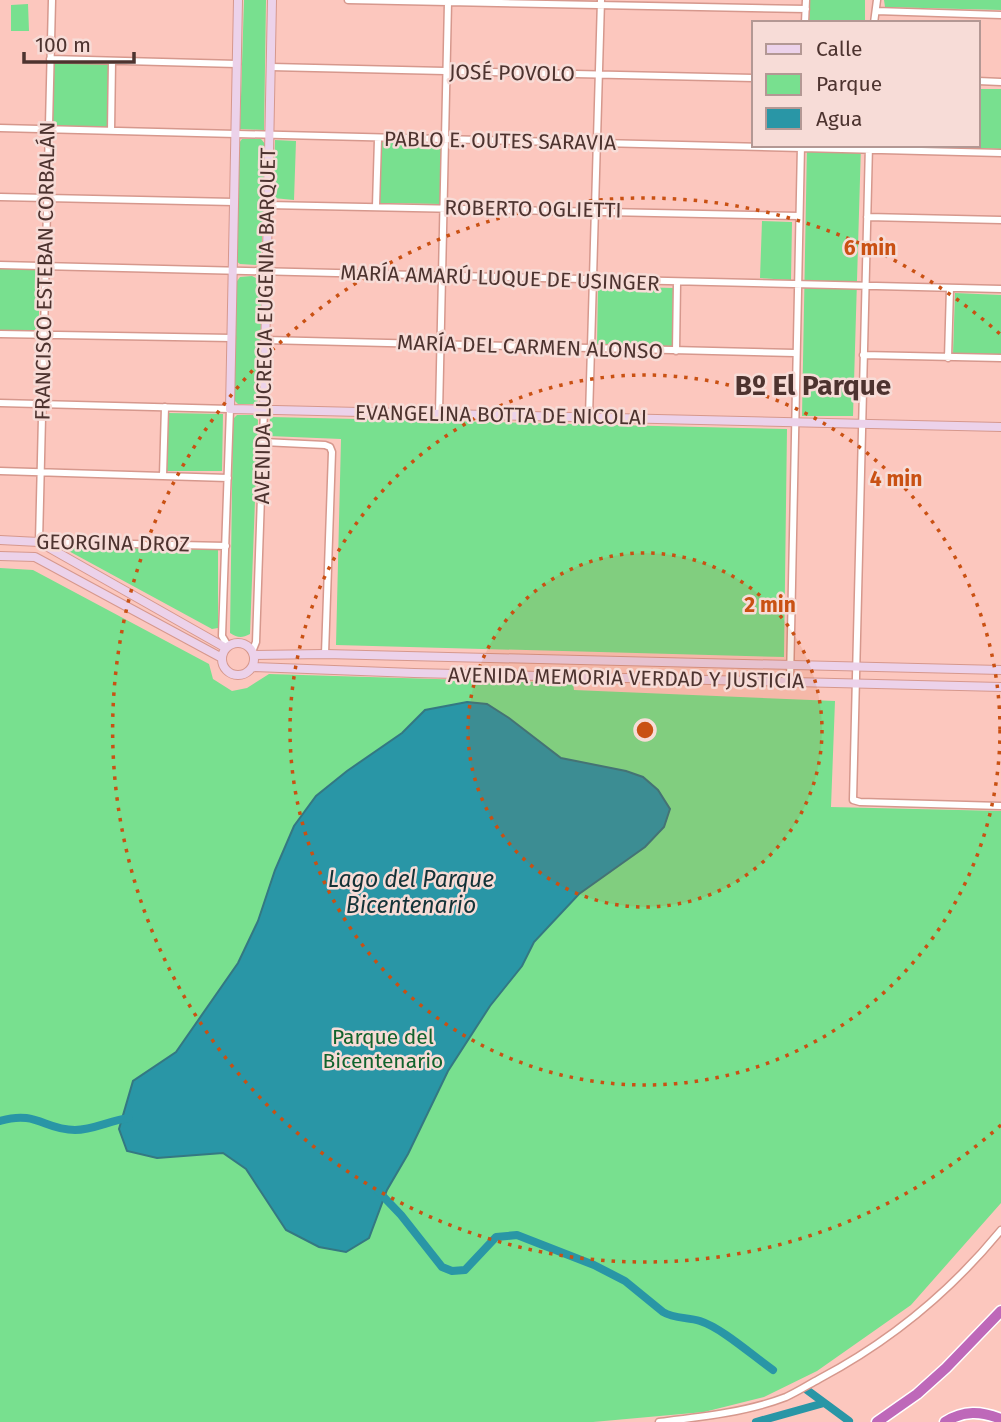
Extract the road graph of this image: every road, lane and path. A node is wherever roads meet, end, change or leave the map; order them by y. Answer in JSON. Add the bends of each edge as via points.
{"nodes":[{"id":1,"x":52,"y":0,"type":"edge"},
{"id":2,"x":238,"y":0,"type":"edge"},
{"id":3,"x":272,"y":0,"type":"edge"},
{"id":4,"x":348,"y":0,"type":"edge"},
{"id":5,"x":806,"y":0,"type":"edge"},
{"id":6,"x":877,"y":0,"type":"edge"},
{"id":7,"x":448,"y":2,"type":"edge"},
{"id":8,"x":601,"y":3,"type":"edge"},
{"id":9,"x":806,"y":9,"type":"junction"},
{"id":10,"x":876,"y":11,"type":"junction"},
{"id":11,"x":1001,"y":15,"type":"edge"},
{"id":12,"x":805,"y":21,"type":"edge"},
{"id":13,"x":874,"y":21,"type":"edge"},
{"id":14,"x":50,"y":59,"type":"junction"},
{"id":15,"x":112,"y":61,"type":"junction"},
{"id":16,"x":237,"y":64,"type":"junction"},
{"id":17,"x":271,"y":67,"type":"junction"},
{"id":18,"x":447,"y":71,"type":"junction"},
{"id":19,"x":599,"y":75,"type":"junction"},
{"id":20,"x":752,"y":78,"type":"edge"},
{"id":21,"x":980,"y":81,"type":"edge"},
{"id":22,"x":1001,"y":82,"type":"edge"},
{"id":23,"x":0,"y":128,"type":"edge"},
{"id":24,"x":48,"y":130,"type":"junction"},
{"id":25,"x":111,"y":131,"type":"junction"},
{"id":26,"x":235,"y":134,"type":"junction"},
{"id":27,"x":269,"y":135,"type":"junction"},
{"id":28,"x":377,"y":139,"type":"junction"},
{"id":29,"x":446,"y":139,"type":"junction"},
{"id":30,"x":597,"y":143,"type":"junction"},
{"id":31,"x":752,"y":145,"type":"edge"},
{"id":32,"x":801,"y":147,"type":"edge"},
{"id":33,"x":834,"y":147,"type":"edge"},
{"id":34,"x":868,"y":148,"type":"edge"},
{"id":35,"x":956,"y":149,"type":"edge"},
{"id":36,"x":1001,"y":153,"type":"edge"},
{"id":37,"x":0,"y":197,"type":"edge"},
{"id":38,"x":47,"y":198,"type":"junction"},
{"id":39,"x":234,"y":202,"type":"junction"},
{"id":40,"x":268,"y":205,"type":"junction"},
{"id":41,"x":376,"y":206,"type":"junction"},
{"id":42,"x":444,"y":207,"type":"junction"},
{"id":43,"x":594,"y":211,"type":"junction"},
{"id":44,"x":799,"y":215,"type":"junction"},
{"id":45,"x":867,"y":217,"type":"junction"},
{"id":46,"x":1001,"y":220,"type":"edge"},
{"id":47,"x":0,"y":265,"type":"edge"},
{"id":48,"x":45,"y":266,"type":"junction"},
{"id":49,"x":233,"y":270,"type":"junction"},
{"id":50,"x":266,"y":271,"type":"junction"},
{"id":51,"x":443,"y":275,"type":"junction"},
{"id":52,"x":593,"y":280,"type":"junction"},
{"id":53,"x":677,"y":283,"type":"junction"},
{"id":54,"x":797,"y":286,"type":"junction"},
{"id":55,"x":865,"y":286,"type":"junction"},
{"id":56,"x":950,"y":288,"type":"junction"},
{"id":57,"x":1001,"y":289,"type":"edge"},
{"id":58,"x":0,"y":334,"type":"edge"},
{"id":59,"x":44,"y":335,"type":"junction"},
{"id":60,"x":232,"y":338,"type":"junction"},
{"id":61,"x":265,"y":340,"type":"junction"},
{"id":62,"x":441,"y":344,"type":"junction"},
{"id":63,"x":591,"y":348,"type":"junction"},
{"id":64,"x":676,"y":351,"type":"junction"},
{"id":65,"x":795,"y":353,"type":"junction"},
{"id":66,"x":863,"y":355,"type":"junction"},
{"id":67,"x":948,"y":358,"type":"junction"},
{"id":68,"x":1001,"y":358,"type":"edge"},
{"id":69,"x":0,"y":403,"type":"edge"},
{"id":70,"x":43,"y":404,"type":"junction"},
{"id":71,"x":165,"y":407,"type":"junction"},
{"id":72,"x":230,"y":409,"type":"junction"},
{"id":73,"x":264,"y":409,"type":"junction"},
{"id":74,"x":439,"y":413,"type":"junction"},
{"id":75,"x":589,"y":417,"type":"junction"},
{"id":76,"x":794,"y":424,"type":"junction"},
{"id":77,"x":861,"y":425,"type":"junction"},
{"id":78,"x":1001,"y":427,"type":"edge"},
{"id":79,"x":263,"y":442,"type":"junction"},
{"id":80,"x":0,"y":471,"type":"edge"},
{"id":81,"x":41,"y":473,"type":"junction"},
{"id":82,"x":163,"y":476,"type":"junction"},
{"id":83,"x":228,"y":478,"type":"junction"},
{"id":84,"x":0,"y":540,"type":"edge"},
{"id":85,"x":39,"y":542,"type":"junction"},
{"id":86,"x":226,"y":546,"type":"junction"},
{"id":87,"x":0,"y":556,"type":"edge"},
{"id":88,"x":35,"y":557,"type":"joint"},
{"id":89,"x":227,"y":647,"type":"junction"},
{"id":90,"x":253,"y":653,"type":"junction"},
{"id":91,"x":326,"y":654,"type":"junction"},
{"id":92,"x":222,"y":658,"type":"junction"},
{"id":93,"x":790,"y":665,"type":"junction"},
{"id":94,"x":857,"y":666,"type":"junction"},
{"id":95,"x":252,"y":667,"type":"junction"},
{"id":96,"x":1001,"y":670,"type":"edge"},
{"id":97,"x":790,"y":681,"type":"junction"},
{"id":98,"x":857,"y":682,"type":"junction"},
{"id":99,"x":1001,"y":687,"type":"edge"},
{"id":100,"x":1001,"y":806,"type":"edge"},
{"id":101,"x":1001,"y":1230,"type":"edge"},
{"id":102,"x":1001,"y":1311,"type":"edge"},
{"id":103,"x":1001,"y":1419,"type":"edge"},
{"id":104,"x":660,"y":1422,"type":"edge"},
{"id":105,"x":877,"y":1422,"type":"edge"},
{"id":106,"x":945,"y":1422,"type":"edge"}],
"edges":[{"from":1,"to":14,"type":"street","name":"FRANCISCO ESTEBAN CORBALÁN"},
{"from":2,"to":16,"type":"street","name":"AVENIDA LUCRECIA EUGENIA BARQUET"},
{"from":3,"to":17,"type":"street","name":"AVENIDA LUCRECIA EUGENIA BARQUET"},
{"from":4,"to":7,"type":"street"},
{"from":5,"to":9,"type":"street"},
{"from":6,"to":10,"type":"street"},
{"from":7,"to":8,"type":"street"},
{"from":7,"to":18,"type":"street"},
{"from":8,"to":9,"type":"street"},
{"from":8,"to":19,"type":"street"},
{"from":9,"to":12,"type":"street"},
{"from":10,"to":11,"type":"street"},
{"from":10,"to":13,"type":"street"},
{"from":14,"to":15,"type":"street"},
{"from":14,"to":24,"type":"street","name":"FRANCISCO ESTEBAN CORBALÁN"},
{"from":15,"to":16,"type":"street"},
{"from":15,"to":25,"type":"street"},
{"from":16,"to":26,"type":"street","name":"AVENIDA LUCRECIA EUGENIA BARQUET"},
{"from":17,"to":18,"type":"street","name":"JOSÉ POVOLO"},
{"from":17,"to":27,"type":"street","name":"AVENIDA LUCRECIA EUGENIA BARQUET"},
{"from":18,"to":19,"type":"street","name":"JOSÉ POVOLO"},
{"from":18,"to":29,"type":"street"},
{"from":19,"to":20,"type":"street","name":"JOSÉ POVOLO"},
{"from":19,"to":30,"type":"street"},
{"from":21,"to":22,"type":"street"},
{"from":23,"to":24,"type":"street","name":"PABLO E. OUTES SARAVIA"},
{"from":24,"to":25,"type":"street","name":"PABLO E. OUTES SARAVIA"},
{"from":24,"to":38,"type":"street","name":"FRANCISCO ESTEBAN CORBALÁN"},
{"from":25,"to":26,"type":"street","name":"PABLO E. OUTES SARAVIA"},
{"from":26,"to":27,"type":"street","name":"PABLO E. OUTES SARAVIA"},
{"from":26,"to":39,"type":"street","name":"AVENIDA LUCRECIA EUGENIA BARQUET"},
{"from":27,"to":28,"type":"street","name":"PABLO E. OUTES SARAVIA"},
{"from":27,"to":40,"type":"street","name":"AVENIDA LUCRECIA EUGENIA BARQUET"},
{"from":28,"to":29,"type":"street","name":"PABLO E. OUTES SARAVIA"},
{"from":28,"to":41,"type":"street"},
{"from":29,"to":30,"type":"street","name":"PABLO E. OUTES SARAVIA"},
{"from":29,"to":42,"type":"street"},
{"from":30,"to":31,"type":"street","name":"PABLO E. OUTES SARAVIA"},
{"from":30,"to":43,"type":"street"},
{"from":32,"to":44,"type":"street"},
{"from":33,"to":34,"type":"street","name":"PABLO E. OUTES SARAVIA"},
{"from":34,"to":35,"type":"street","name":"PABLO E. OUTES SARAVIA"},
{"from":34,"to":45,"type":"street"},
{"from":35,"to":36,"type":"street","name":"PABLO E. OUTES SARAVIA"},
{"from":37,"to":38,"type":"street"},
{"from":38,"to":39,"type":"street"},
{"from":38,"to":48,"type":"street","name":"FRANCISCO ESTEBAN CORBALÁN"},
{"from":39,"to":49,"type":"street","name":"AVENIDA LUCRECIA EUGENIA BARQUET"},
{"from":40,"to":41,"type":"street","name":"ROBERTO OGLIETTI"},
{"from":40,"to":50,"type":"street","name":"AVENIDA LUCRECIA EUGENIA BARQUET"},
{"from":41,"to":42,"type":"street","name":"ROBERTO OGLIETTI"},
{"from":42,"to":43,"type":"street","name":"ROBERTO OGLIETTI"},
{"from":42,"to":51,"type":"street"},
{"from":43,"to":44,"type":"street","name":"ROBERTO OGLIETTI"},
{"from":43,"to":52,"type":"street"},
{"from":44,"to":54,"type":"street"},
{"from":45,"to":46,"type":"street"},
{"from":45,"to":55,"type":"street"},
{"from":47,"to":48,"type":"street","name":"MARÍA AMARÚ LUQUE DE USINGER"},
{"from":48,"to":49,"type":"street","name":"MARÍA AMARÚ LUQUE DE USINGER"},
{"from":48,"to":59,"type":"street","name":"FRANCISCO ESTEBAN CORBALÁN"},
{"from":49,"to":50,"type":"street","name":"MARÍA AMARÚ LUQUE DE USINGER"},
{"from":49,"to":60,"type":"street","name":"AVENIDA LUCRECIA EUGENIA BARQUET"},
{"from":50,"to":51,"type":"street","name":"MARÍA AMARÚ LUQUE DE USINGER"},
{"from":50,"to":61,"type":"street","name":"AVENIDA LUCRECIA EUGENIA BARQUET"},
{"from":51,"to":52,"type":"street","name":"MARÍA AMARÚ LUQUE DE USINGER"},
{"from":51,"to":62,"type":"street"},
{"from":52,"to":53,"type":"street","name":"MARÍA AMARÚ LUQUE DE USINGER"},
{"from":52,"to":63,"type":"street"},
{"from":53,"to":54,"type":"street","name":"MARÍA AMARÚ LUQUE DE USINGER"},
{"from":53,"to":64,"type":"street"},
{"from":54,"to":55,"type":"street","name":"MARÍA AMARÚ LUQUE DE USINGER"},
{"from":54,"to":65,"type":"street"},
{"from":55,"to":56,"type":"street","name":"MARÍA AMARÚ LUQUE DE USINGER"},
{"from":55,"to":66,"type":"street"},
{"from":56,"to":57,"type":"street","name":"MARÍA AMARÚ LUQUE DE USINGER"},
{"from":56,"to":67,"type":"street"},
{"from":58,"to":59,"type":"street"},
{"from":59,"to":60,"type":"street"},
{"from":59,"to":70,"type":"street","name":"FRANCISCO ESTEBAN CORBALÁN"},
{"from":60,"to":72,"type":"street","name":"AVENIDA LUCRECIA EUGENIA BARQUET"},
{"from":61,"to":62,"type":"street","name":"MARÍA DEL CARMEN ALONSO"},
{"from":61,"to":73,"type":"street","name":"AVENIDA LUCRECIA EUGENIA BARQUET"},
{"from":62,"to":63,"type":"street","name":"MARÍA DEL CARMEN ALONSO"},
{"from":62,"to":74,"type":"street"},
{"from":63,"to":64,"type":"street","name":"MARÍA DEL CARMEN ALONSO"},
{"from":63,"to":75,"type":"street"},
{"from":64,"to":65,"type":"street","name":"MARÍA DEL CARMEN ALONSO"},
{"from":65,"to":76,"type":"street"},
{"from":66,"to":67,"type":"street"},
{"from":66,"to":77,"type":"street"},
{"from":67,"to":68,"type":"street"},
{"from":69,"to":70,"type":"street","name":"EVANGELINA BOTTA DE NICOLAI"},
{"from":70,"to":71,"type":"street","name":"EVANGELINA BOTTA DE NICOLAI"},
{"from":70,"to":81,"type":"street","name":"FRANCISCO ESTEBAN CORBALÁN"},
{"from":71,"to":72,"type":"street","name":"EVANGELINA BOTTA DE NICOLAI"},
{"from":71,"to":82,"type":"street"},
{"from":72,"to":73,"type":"street","name":"EVANGELINA BOTTA DE NICOLAI"},
{"from":72,"to":83,"type":"street","name":"AVENIDA LUCRECIA EUGENIA BARQUET"},
{"from":73,"to":74,"type":"street","name":"EVANGELINA BOTTA DE NICOLAI"},
{"from":73,"to":79,"type":"street","name":"AVENIDA LUCRECIA EUGENIA BARQUET"},
{"from":74,"to":75,"type":"street","name":"EVANGELINA BOTTA DE NICOLAI"},
{"from":75,"to":76,"type":"street","name":"EVANGELINA BOTTA DE NICOLAI"},
{"from":76,"to":77,"type":"street","name":"EVANGELINA BOTTA DE NICOLAI"},
{"from":76,"to":93,"type":"street"},
{"from":77,"to":78,"type":"street","name":"EVANGELINA BOTTA DE NICOLAI"},
{"from":77,"to":94,"type":"street"},
{"from":79,"to":90,"type":"street","name":"AVENIDA LUCRECIA EUGENIA BARQUET"},
{"from":79,"to":91,"type":"street","via":[[325,445],[332,452]]},
{"from":80,"to":81,"type":"street"},
{"from":81,"to":82,"type":"street"},
{"from":81,"to":85,"type":"street","name":"FRANCISCO ESTEBAN CORBALÁN"},
{"from":82,"to":83,"type":"street"},
{"from":83,"to":86,"type":"street","name":"AVENIDA LUCRECIA EUGENIA BARQUET"},
{"from":84,"to":85,"type":"street","name":"GEORGINA DROZ"},
{"from":85,"to":86,"type":"street","name":"GEORGINA DROZ"},
{"from":85,"to":89,"type":"street","name":"AVENIDA MEMORIA VERDAD Y JUSTICIA"},
{"from":86,"to":89,"type":"street","name":"AVENIDA LUCRECIA EUGENIA BARQUET","via":[[222,636]]},
{"from":87,"to":88,"type":"street","name":"GEORGINA DROZ"},
{"from":88,"to":92,"type":"street","name":"AVENIDA MEMORIA VERDAD Y JUSTICIA"},
{"from":89,"to":90,"type":"street","name":"AVENIDA MEMORIA VERDAD Y JUSTICIA","via":[[242,643]]},
{"from":89,"to":92,"type":"street"},
{"from":90,"to":91,"type":"street","name":"AVENIDA MEMORIA VERDAD Y JUSTICIA"},
{"from":90,"to":95,"type":"street"},
{"from":91,"to":93,"type":"street","name":"AVENIDA MEMORIA VERDAD Y JUSTICIA"},
{"from":92,"to":95,"type":"street","name":"AVENIDA MEMORIA VERDAD Y JUSTICIA","via":[[224,668],[233,675]]},
{"from":93,"to":94,"type":"street","name":"AVENIDA MEMORIA VERDAD Y JUSTICIA"},
{"from":93,"to":97,"type":"street"},
{"from":94,"to":96,"type":"street","name":"AVENIDA MEMORIA VERDAD Y JUSTICIA"},
{"from":94,"to":98,"type":"street"},
{"from":95,"to":97,"type":"street","name":"AVENIDA MEMORIA VERDAD Y JUSTICIA"},
{"from":97,"to":98,"type":"street","name":"AVENIDA MEMORIA VERDAD Y JUSTICIA"},
{"from":98,"to":99,"type":"street","name":"AVENIDA MEMORIA VERDAD Y JUSTICIA"},
{"from":98,"to":100,"type":"street","via":[[853,800]]},
{"from":101,"to":104,"type":"street","via":[[915,1317],[859,1358],[786,1397],[715,1416]]},
{"from":102,"to":105,"type":"highway","via":[[917,1394]]},
{"from":103,"to":106,"type":"highway","via":[[978,1412]]}]}
